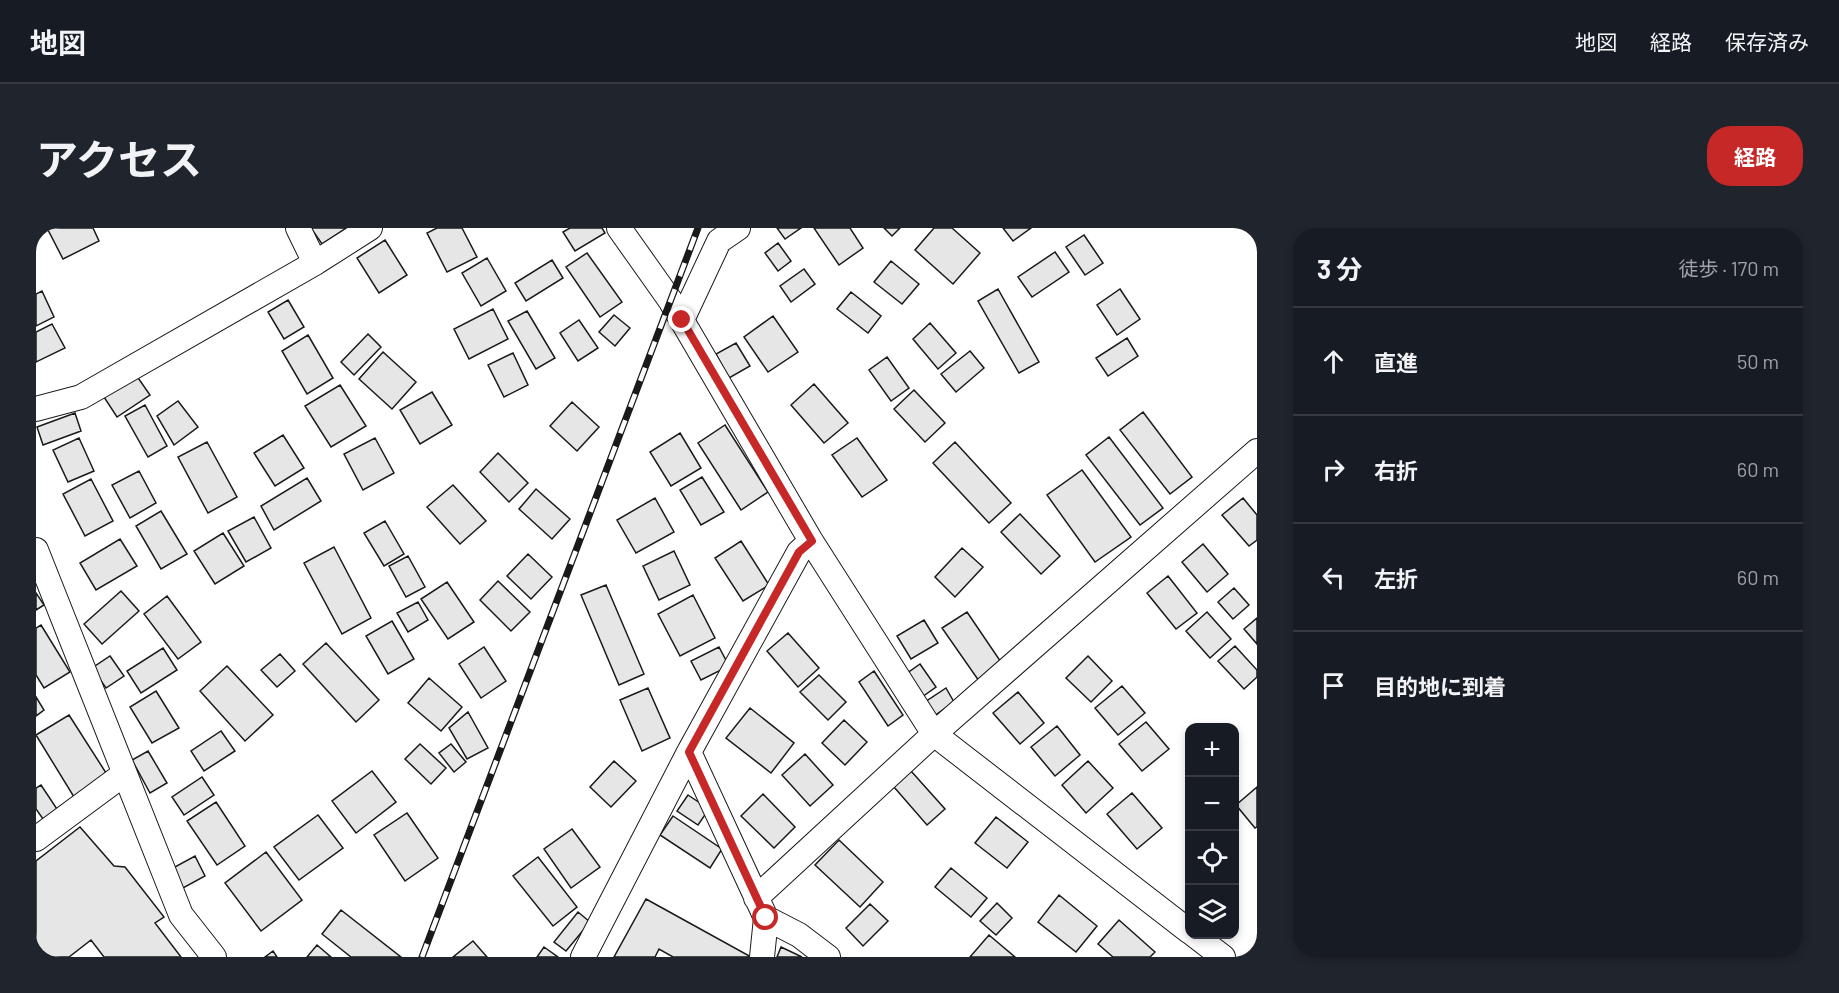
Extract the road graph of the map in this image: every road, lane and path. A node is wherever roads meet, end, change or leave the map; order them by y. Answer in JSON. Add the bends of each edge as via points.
{"nodes":[{"id":1,"x":298,"y":228,"type":"edge"},
{"id":2,"x":370,"y":228,"type":"edge"},
{"id":3,"x":619,"y":228,"type":"edge"},
{"id":4,"x":738,"y":228,"type":"edge"},
{"id":5,"x":315,"y":263,"type":"junction"},
{"id":6,"x":682,"y":320,"type":"junction"},
{"id":7,"x":36,"y":409,"type":"edge"},
{"id":8,"x":1257,"y":451,"type":"edge"},
{"id":9,"x":812,"y":541,"type":"junction"},
{"id":10,"x":36,"y":550,"type":"edge"},
{"id":11,"x":934,"y":734,"type":"junction"},
{"id":12,"x":689,"y":752,"type":"junction"},
{"id":13,"x":124,"y":774,"type":"junction"},
{"id":14,"x":36,"y":839,"type":"edge"},
{"id":15,"x":761,"y":908,"type":"junction"},
{"id":16,"x":1185,"y":928,"type":"edge"},
{"id":17,"x":1199,"y":939,"type":"edge"},
{"id":18,"x":214,"y":957,"type":"edge"},
{"id":19,"x":583,"y":957,"type":"edge"},
{"id":20,"x":762,"y":957,"type":"edge"},
{"id":21,"x":828,"y":957,"type":"edge"},
{"id":22,"x":1222,"y":957,"type":"edge"}],
"edges":[{"from":1,"to":5,"type":"street"},
{"from":2,"to":5,"type":"street"},
{"from":3,"to":6,"type":"street"},
{"from":4,"to":6,"type":"street","via":[[719,242]]},
{"from":5,"to":7,"type":"street","via":[[81,397]]},
{"from":6,"to":9,"type":"street"},
{"from":8,"to":11,"type":"street"},
{"from":9,"to":11,"type":"street"},
{"from":9,"to":12,"type":"street","via":[[799,552]]},
{"from":10,"to":13,"type":"street"},
{"from":11,"to":15,"type":"street"},
{"from":11,"to":16,"type":"street"},
{"from":12,"to":15,"type":"street"},
{"from":12,"to":19,"type":"street"},
{"from":13,"to":14,"type":"street"},
{"from":13,"to":18,"type":"street","via":[[181,915]]},
{"from":15,"to":20,"type":"street"},
{"from":15,"to":21,"type":"street"},
{"from":17,"to":22,"type":"street"}]}
